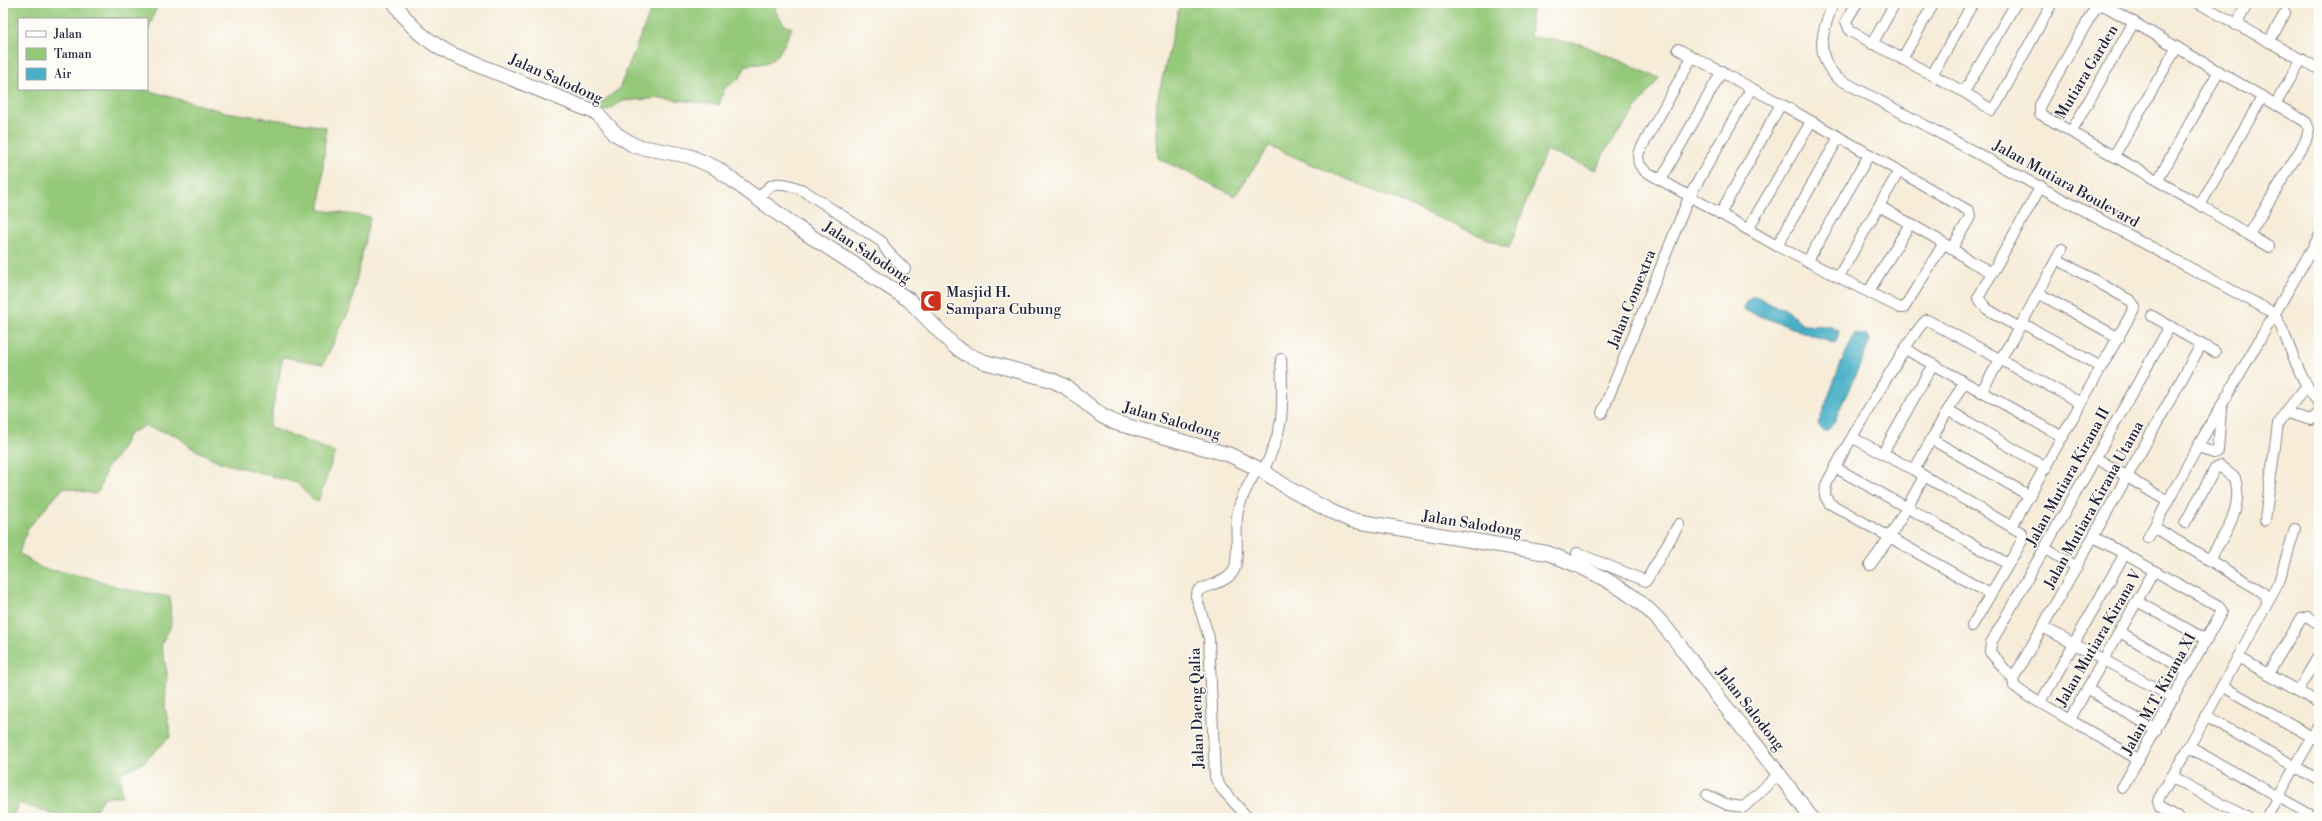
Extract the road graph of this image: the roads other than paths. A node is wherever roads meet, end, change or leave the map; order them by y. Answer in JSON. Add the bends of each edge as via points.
{"nodes":[{"id":1,"x":395,"y":3,"type":"edge"},
{"id":2,"x":1832,"y":3,"type":"edge"},
{"id":3,"x":1857,"y":3,"type":"edge"},
{"id":4,"x":1895,"y":3,"type":"edge"},
{"id":5,"x":1934,"y":3,"type":"edge"},
{"id":6,"x":1973,"y":3,"type":"edge"},
{"id":7,"x":2016,"y":3,"type":"edge"},
{"id":8,"x":2052,"y":3,"type":"edge"},
{"id":9,"x":2198,"y":3,"type":"edge"},
{"id":10,"x":2248,"y":3,"type":"edge"},
{"id":11,"x":2209,"y":6,"type":"edge"},
{"id":12,"x":2285,"y":13,"type":"dead end"},
{"id":13,"x":2134,"y":22,"type":"junction"},
{"id":14,"x":2236,"y":25,"type":"junction"},
{"id":15,"x":2268,"y":42,"type":"junction"},
{"id":16,"x":1872,"y":44,"type":"junction"},
{"id":17,"x":2177,"y":47,"type":"junction"},
{"id":18,"x":1678,"y":49,"type":"dead end"},
{"id":19,"x":1692,"y":57,"type":"junction"},
{"id":20,"x":1902,"y":60,"type":"junction"},
{"id":21,"x":2302,"y":60,"type":"junction"},
{"id":22,"x":2319,"y":69,"type":"edge"},
{"id":23,"x":1722,"y":71,"type":"junction"},
{"id":24,"x":2219,"y":71,"type":"junction"},
{"id":25,"x":1932,"y":75,"type":"junction"},
{"id":26,"x":1751,"y":89,"type":"junction"},
{"id":27,"x":1964,"y":92,"type":"junction"},
{"id":28,"x":2263,"y":96,"type":"junction"},
{"id":29,"x":2276,"y":103,"type":"junction"},
{"id":30,"x":1781,"y":104,"type":"junction"},
{"id":31,"x":1811,"y":122,"type":"junction"},
{"id":32,"x":2071,"y":132,"type":"junction"},
{"id":33,"x":1839,"y":137,"type":"junction"},
{"id":34,"x":1869,"y":155,"type":"junction"},
{"id":35,"x":2114,"y":156,"type":"junction"},
{"id":36,"x":1899,"y":171,"type":"junction"},
{"id":37,"x":1661,"y":180,"type":"junction"},
{"id":38,"x":2158,"y":180,"type":"junction"},
{"id":39,"x":2041,"y":186,"type":"junction"},
{"id":40,"x":1689,"y":197,"type":"junction"},
{"id":41,"x":757,"y":198,"type":"junction"},
{"id":42,"x":2200,"y":205,"type":"junction"},
{"id":43,"x":1879,"y":206,"type":"junction"},
{"id":44,"x":1720,"y":214,"type":"junction"},
{"id":45,"x":1910,"y":224,"type":"junction"},
{"id":46,"x":1748,"y":229,"type":"junction"},
{"id":47,"x":2249,"y":235,"type":"junction"},
{"id":48,"x":2319,"y":237,"type":"edge"},
{"id":49,"x":1948,"y":245,"type":"junction"},
{"id":50,"x":1777,"y":246,"type":"junction"},
{"id":51,"x":2269,"y":247,"type":"dead end"},
{"id":52,"x":2062,"y":249,"type":"dead end"},
{"id":53,"x":2057,"y":259,"type":"junction"},
{"id":54,"x":1807,"y":262,"type":"junction"},
{"id":55,"x":905,"y":269,"type":"dead end"},
{"id":56,"x":1991,"y":272,"type":"junction"},
{"id":57,"x":1839,"y":276,"type":"junction"},
{"id":58,"x":1869,"y":291,"type":"junction"},
{"id":59,"x":2038,"y":293,"type":"junction"},
{"id":60,"x":2274,"y":313,"type":"junction"},
{"id":61,"x":2152,"y":316,"type":"dead end"},
{"id":62,"x":2020,"y":325,"type":"junction"},
{"id":63,"x":2170,"y":326,"type":"junction"},
{"id":64,"x":2119,"y":338,"type":"junction"},
{"id":65,"x":2201,"y":345,"type":"junction"},
{"id":66,"x":1905,"y":348,"type":"junction"},
{"id":67,"x":2215,"y":352,"type":"dead end"},
{"id":68,"x":1281,"y":359,"type":"dead end"},
{"id":69,"x":2000,"y":360,"type":"junction"},
{"id":70,"x":1933,"y":364,"type":"junction"},
{"id":71,"x":2101,"y":367,"type":"junction"},
{"id":72,"x":1964,"y":382,"type":"junction"},
{"id":73,"x":2307,"y":385,"type":"junction"},
{"id":74,"x":1981,"y":392,"type":"junction"},
{"id":75,"x":2319,"y":403,"type":"edge"},
{"id":76,"x":2081,"y":404,"type":"junction"},
{"id":77,"x":2222,"y":405,"type":"junction"},
{"id":78,"x":1948,"y":410,"type":"junction"},
{"id":79,"x":1602,"y":413,"type":"dead end"},
{"id":80,"x":2287,"y":413,"type":"junction"},
{"id":81,"x":2319,"y":413,"type":"edge"},
{"id":82,"x":2063,"y":437,"type":"junction"},
{"id":83,"x":1853,"y":438,"type":"junction"},
{"id":84,"x":1931,"y":440,"type":"junction"},
{"id":85,"x":2198,"y":446,"type":"junction"},
{"id":86,"x":1883,"y":453,"type":"junction"},
{"id":87,"x":2096,"y":458,"type":"junction"},
{"id":88,"x":1836,"y":468,"type":"junction"},
{"id":89,"x":2046,"y":468,"type":"junction"},
{"id":90,"x":1260,"y":470,"type":"junction"},
{"id":91,"x":1914,"y":470,"type":"junction"},
{"id":92,"x":2127,"y":476,"type":"junction"},
{"id":93,"x":1924,"y":477,"type":"junction"},
{"id":94,"x":2030,"y":496,"type":"junction"},
{"id":95,"x":2167,"y":501,"type":"junction"},
{"id":96,"x":1906,"y":507,"type":"junction"},
{"id":97,"x":2265,"y":520,"type":"dead end"},
{"id":98,"x":2185,"y":523,"type":"dead end"},
{"id":99,"x":1678,"y":524,"type":"dead end"},
{"id":100,"x":2012,"y":526,"type":"junction"},
{"id":101,"x":2154,"y":528,"type":"junction"},
{"id":102,"x":2295,"y":529,"type":"dead end"},
{"id":103,"x":1890,"y":537,"type":"junction"},
{"id":104,"x":2094,"y":537,"type":"junction"},
{"id":105,"x":2148,"y":538,"type":"dead end"},
{"id":106,"x":2046,"y":549,"type":"junction"},
{"id":107,"x":1577,"y":553,"type":"dead end"},
{"id":108,"x":2124,"y":555,"type":"junction"},
{"id":109,"x":2209,"y":560,"type":"junction"},
{"id":110,"x":2008,"y":564,"type":"junction"},
{"id":111,"x":1870,"y":565,"type":"dead end"},
{"id":112,"x":2077,"y":567,"type":"junction"},
{"id":113,"x":2154,"y":571,"type":"junction"},
{"id":114,"x":1990,"y":594,"type":"junction"},
{"id":115,"x":2138,"y":601,"type":"junction"},
{"id":116,"x":2267,"y":603,"type":"junction"},
{"id":117,"x":2319,"y":624,"type":"edge"},
{"id":118,"x":1972,"y":626,"type":"dead end"},
{"id":119,"x":2043,"y":627,"type":"junction"},
{"id":120,"x":2120,"y":632,"type":"junction"},
{"id":121,"x":2207,"y":640,"type":"junction"},
{"id":122,"x":2074,"y":645,"type":"junction"},
{"id":123,"x":2319,"y":655,"type":"edge"},
{"id":124,"x":2238,"y":657,"type":"junction"},
{"id":125,"x":2104,"y":660,"type":"junction"},
{"id":126,"x":2188,"y":672,"type":"junction"},
{"id":127,"x":2268,"y":674,"type":"junction"},
{"id":128,"x":2013,"y":679,"type":"junction"},
{"id":129,"x":2222,"y":686,"type":"junction"},
{"id":130,"x":2087,"y":689,"type":"junction"},
{"id":131,"x":2298,"y":691,"type":"junction"},
{"id":132,"x":2174,"y":698,"type":"junction"},
{"id":133,"x":2040,"y":702,"type":"junction"},
{"id":134,"x":2319,"y":703,"type":"edge"},
{"id":135,"x":2205,"y":716,"type":"junction"},
{"id":136,"x":2070,"y":719,"type":"junction"},
{"id":137,"x":2319,"y":725,"type":"edge"},
{"id":138,"x":2156,"y":730,"type":"junction"},
{"id":139,"x":2316,"y":739,"type":"edge"},
{"id":140,"x":2190,"y":747,"type":"junction"},
{"id":141,"x":2139,"y":760,"type":"junction"},
{"id":142,"x":2294,"y":766,"type":"junction"},
{"id":143,"x":1779,"y":774,"type":"junction"},
{"id":144,"x":2172,"y":777,"type":"junction"},
{"id":145,"x":2319,"y":780,"type":"edge"},
{"id":146,"x":2122,"y":788,"type":"dead end"},
{"id":147,"x":1707,"y":794,"type":"dead end"},
{"id":148,"x":2278,"y":796,"type":"junction"},
{"id":149,"x":1248,"y":818,"type":"edge"},
{"id":150,"x":1811,"y":818,"type":"edge"},
{"id":151,"x":2179,"y":818,"type":"edge"},
{"id":152,"x":2248,"y":818,"type":"edge"},
{"id":153,"x":2266,"y":818,"type":"edge"},
{"id":154,"x":2316,"y":818,"type":"edge"}],
"edges":[{"from":1,"to":41,"type":"street","name":"Jalan Salodong","via":[[411,26],[431,43],[451,54],[597,113],[616,134],[635,146],[701,160]]},
{"from":2,"to":39,"type":"street","name":"Jalan Mutiara Boulevard","via":[[1821,51],[1837,78]]},
{"from":3,"to":16,"type":"street","via":[[1846,22],[1847,29]]},
{"from":4,"to":16,"type":"street"},
{"from":5,"to":20,"type":"street"},
{"from":6,"to":25,"type":"street"},
{"from":7,"to":27,"type":"street"},
{"from":8,"to":27,"type":"street","via":[[1993,109],[1990,110]]},
{"from":9,"to":11,"type":"street"},
{"from":10,"to":14,"type":"street"},
{"from":11,"to":14,"type":"street"},
{"from":12,"to":15,"type":"street"},
{"from":13,"to":17,"type":"street","name":"Mutiara Garden"},
{"from":13,"to":32,"type":"street","name":"Mutiara Garden"},
{"from":13,"to":32,"type":"street","name":"Mutiara Garden","via":[[2102,5],[2094,10],[2040,108],[2042,116]]},
{"from":14,"to":15,"type":"street"},
{"from":15,"to":21,"type":"street"},
{"from":16,"to":20,"type":"street"},
{"from":17,"to":24,"type":"street","name":"Mutiara Garden"},
{"from":17,"to":35,"type":"street"},
{"from":18,"to":19,"type":"street"},
{"from":19,"to":23,"type":"street"},
{"from":19,"to":37,"type":"street","via":[[1638,154],[1639,164]]},
{"from":20,"to":25,"type":"street"},
{"from":21,"to":22,"type":"street"},
{"from":21,"to":29,"type":"street"},
{"from":23,"to":26,"type":"street"},
{"from":23,"to":37,"type":"street"},
{"from":24,"to":28,"type":"street","name":"Mutiara Garden"},
{"from":24,"to":38,"type":"street"},
{"from":25,"to":27,"type":"street"},
{"from":26,"to":30,"type":"street"},
{"from":26,"to":40,"type":"street","name":"Jalan Comextra"},
{"from":28,"to":29,"type":"street","name":"Mutiara Garden"},
{"from":28,"to":42,"type":"street"},
{"from":29,"to":47,"type":"street","name":"Mutiara Garden","via":[[2306,122],[2309,129],[2306,140]]},
{"from":30,"to":31,"type":"street"},
{"from":30,"to":44,"type":"street"},
{"from":31,"to":33,"type":"street"},
{"from":31,"to":46,"type":"street"},
{"from":32,"to":35,"type":"street"},
{"from":33,"to":34,"type":"street"},
{"from":33,"to":50,"type":"street"},
{"from":34,"to":36,"type":"street"},
{"from":34,"to":54,"type":"street"},
{"from":35,"to":38,"type":"street"},
{"from":36,"to":43,"type":"street"},
{"from":36,"to":49,"type":"street","via":[[1969,211],[1970,217]]},
{"from":37,"to":40,"type":"street"},
{"from":38,"to":42,"type":"street"},
{"from":39,"to":56,"type":"street"},
{"from":39,"to":60,"type":"street","name":"Jalan Mutiara Boulevard"},
{"from":40,"to":44,"type":"street"},
{"from":40,"to":79,"type":"street","name":"Jalan Comextra"},
{"from":41,"to":55,"type":"street","via":[[776,184],[803,190],[882,242],[886,250]]},
{"from":41,"to":90,"type":"street","name":"Jalan Salodong","via":[[795,226],[909,300],[954,346],[966,354],[985,362],[1052,380],[1116,423],[1213,450]]},
{"from":42,"to":47,"type":"street"},
{"from":43,"to":45,"type":"street"},
{"from":43,"to":57,"type":"street"},
{"from":44,"to":46,"type":"street"},
{"from":45,"to":49,"type":"street"},
{"from":45,"to":58,"type":"street"},
{"from":46,"to":50,"type":"street"},
{"from":47,"to":51,"type":"street"},
{"from":48,"to":60,"type":"street"},
{"from":49,"to":56,"type":"street"},
{"from":49,"to":58,"type":"street","via":[[1904,308]]},
{"from":50,"to":54,"type":"street"},
{"from":52,"to":53,"type":"street"},
{"from":53,"to":59,"type":"street"},
{"from":53,"to":64,"type":"street","via":[[2133,303],[2135,310]]},
{"from":54,"to":57,"type":"street","via":[[1833,276]]},
{"from":56,"to":62,"type":"street","via":[[1980,290],[1978,300],[1987,309]]},
{"from":57,"to":58,"type":"street"},
{"from":59,"to":62,"type":"street"},
{"from":59,"to":64,"type":"street"},
{"from":60,"to":73,"type":"street","via":[[2293,362]]},
{"from":60,"to":77,"type":"street"},
{"from":61,"to":63,"type":"street"},
{"from":62,"to":69,"type":"street"},
{"from":62,"to":71,"type":"street"},
{"from":63,"to":65,"type":"street"},
{"from":63,"to":87,"type":"street","name":"Jalan Mutiara Kirana II"},
{"from":64,"to":71,"type":"street"},
{"from":65,"to":67,"type":"street"},
{"from":65,"to":92,"type":"street","name":"Jalan Mutiara Kirana Utama"},
{"from":66,"to":69,"type":"street","via":[[1923,322],[1928,320]]},
{"from":66,"to":70,"type":"street"},
{"from":66,"to":83,"type":"street"},
{"from":68,"to":90,"type":"street","via":[[1284,404],[1280,433]]},
{"from":69,"to":74,"type":"street"},
{"from":69,"to":76,"type":"street"},
{"from":70,"to":72,"type":"street"},
{"from":70,"to":86,"type":"street"},
{"from":71,"to":76,"type":"street"},
{"from":72,"to":74,"type":"street"},
{"from":72,"to":78,"type":"street"},
{"from":73,"to":75,"type":"street"},
{"from":73,"to":80,"type":"street"},
{"from":74,"to":82,"type":"street"},
{"from":76,"to":82,"type":"street"},
{"from":77,"to":85,"type":"street"},
{"from":77,"to":85,"type":"street","via":[[2218,451],[2213,453]]},
{"from":78,"to":84,"type":"street"},
{"from":78,"to":89,"type":"street"},
{"from":80,"to":81,"type":"street","via":[[2311,420]]},
{"from":80,"to":97,"type":"street","via":[[2280,418],[2276,430]]},
{"from":82,"to":89,"type":"street"},
{"from":83,"to":86,"type":"street"},
{"from":83,"to":88,"type":"street"},
{"from":84,"to":91,"type":"street"},
{"from":84,"to":94,"type":"street"},
{"from":85,"to":95,"type":"street"},
{"from":86,"to":91,"type":"street"},
{"from":87,"to":92,"type":"street"},
{"from":87,"to":106,"type":"street","name":"Jalan Mutiara Kirana II"},
{"from":88,"to":96,"type":"street"},
{"from":88,"to":103,"type":"street","via":[[1826,485],[1826,501]]},
{"from":89,"to":94,"type":"street"},
{"from":90,"to":143,"type":"street","name":"Jalan Salodong","via":[[1291,490],[1350,520],[1547,553],[1610,582],[1634,597],[1689,655],[1707,683]]},
{"from":90,"to":149,"type":"street","name":"Jalan Daeng Qalia","via":[[1244,492],[1237,515],[1234,571],[1228,577],[1198,591],[1196,596],[1208,638],[1215,777],[1221,788]]},
{"from":91,"to":93,"type":"street"},
{"from":92,"to":95,"type":"street"},
{"from":92,"to":104,"type":"street","name":"Jalan Mutiara Kirana Utama"},
{"from":93,"to":96,"type":"street"},
{"from":93,"to":100,"type":"street"},
{"from":94,"to":100,"type":"street"},
{"from":95,"to":101,"type":"street"},
{"from":96,"to":103,"type":"street"},
{"from":96,"to":110,"type":"street"},
{"from":98,"to":109,"type":"street","via":[[2214,469],[2220,466],[2235,478],[2233,519]]},
{"from":99,"to":107,"type":"street","via":[[1646,581]]},
{"from":100,"to":110,"type":"street","via":[[2023,536]]},
{"from":101,"to":105,"type":"street"},
{"from":101,"to":109,"type":"street"},
{"from":102,"to":116,"type":"street","via":[[2283,571]]},
{"from":103,"to":111,"type":"street"},
{"from":103,"to":114,"type":"street"},
{"from":104,"to":108,"type":"street"},
{"from":104,"to":112,"type":"street","name":"Jalan Mutiara Kirana Utama"},
{"from":106,"to":112,"type":"street"},
{"from":106,"to":128,"type":"street","name":"Jalan Mutiara Kirana II","via":[[1991,643],[1990,652]]},
{"from":108,"to":113,"type":"street"},
{"from":108,"to":122,"type":"street"},
{"from":109,"to":116,"type":"street","via":[[2261,591],[2266,596]]},
{"from":110,"to":114,"type":"street"},
{"from":112,"to":119,"type":"street","name":"Jalan Mutiara Kirana Utama"},
{"from":113,"to":115,"type":"street","name":"Jalan Mutiara Kirana V"},
{"from":113,"to":121,"type":"street","name":"Jalan M.T. Kirana XI","via":[[2221,608],[2221,615]]},
{"from":114,"to":118,"type":"street"},
{"from":115,"to":120,"type":"street","name":"Jalan Mutiara Kirana V"},
{"from":115,"to":121,"type":"street"},
{"from":116,"to":124,"type":"street"},
{"from":117,"to":127,"type":"street","via":[[2308,617],[2301,619]]},
{"from":119,"to":122,"type":"street"},
{"from":119,"to":128,"type":"street","name":"Jalan Mutiara Kirana Utama"},
{"from":120,"to":125,"type":"street","name":"Jalan Mutiara Kirana V"},
{"from":120,"to":126,"type":"street"},
{"from":121,"to":126,"type":"street","name":"Jalan M.T. Kirana XI"},
{"from":122,"to":125,"type":"street"},
{"from":122,"to":133,"type":"street"},
{"from":123,"to":131,"type":"street"},
{"from":124,"to":127,"type":"street"},
{"from":124,"to":129,"type":"street"},
{"from":125,"to":130,"type":"street","name":"Jalan Mutiara Kirana V"},
{"from":125,"to":132,"type":"street"},
{"from":126,"to":132,"type":"street","name":"Jalan M.T. Kirana XI"},
{"from":127,"to":131,"type":"street"},
{"from":128,"to":133,"type":"street","via":[[2014,686]]},
{"from":129,"to":135,"type":"street"},
{"from":129,"to":139,"type":"street"},
{"from":130,"to":136,"type":"street","name":"Jalan Mutiara Kirana V"},
{"from":130,"to":138,"type":"street"},
{"from":131,"to":134,"type":"street"},
{"from":132,"to":138,"type":"street","name":"Jalan M.T. Kirana XI"},
{"from":133,"to":136,"type":"street"},
{"from":135,"to":140,"type":"street"},
{"from":135,"to":142,"type":"street"},
{"from":136,"to":141,"type":"street"},
{"from":137,"to":139,"type":"street"},
{"from":138,"to":141,"type":"street","name":"Jalan M.T. Kirana XI"},
{"from":139,"to":142,"type":"street"},
{"from":140,"to":144,"type":"street"},
{"from":140,"to":148,"type":"street"},
{"from":141,"to":146,"type":"street","name":"Jalan M.T. Kirana XI"},
{"from":142,"to":145,"type":"street"},
{"from":142,"to":148,"type":"street"},
{"from":143,"to":147,"type":"street","via":[[1744,807],[1728,805]]},
{"from":143,"to":150,"type":"street","name":"Jalan Salodong"},
{"from":144,"to":151,"type":"street","via":[[2158,804]]},
{"from":144,"to":152,"type":"street"},
{"from":148,"to":153,"type":"street"},
{"from":148,"to":154,"type":"street"}]}
